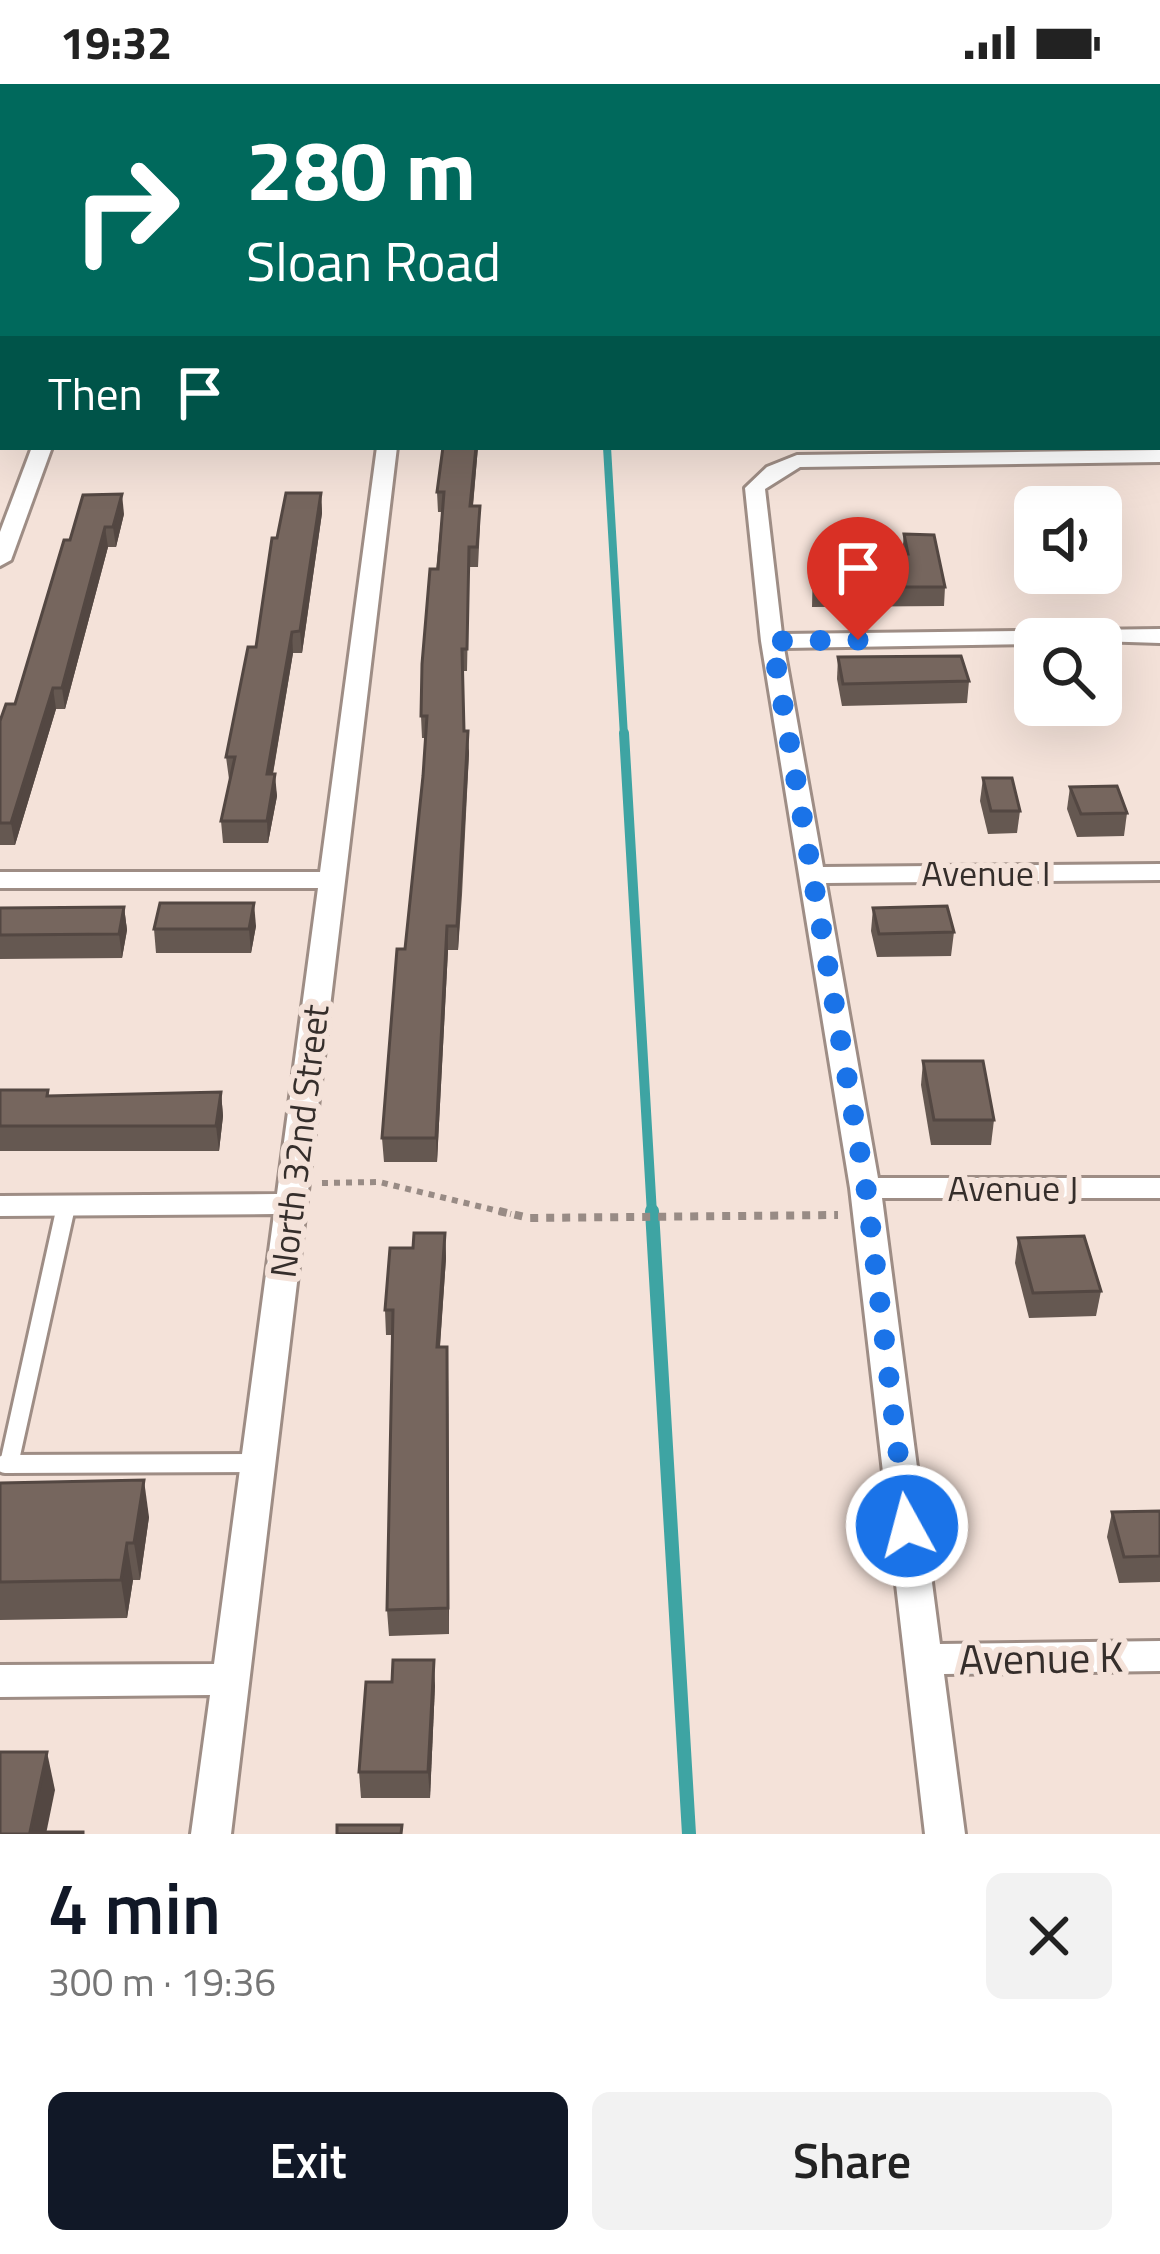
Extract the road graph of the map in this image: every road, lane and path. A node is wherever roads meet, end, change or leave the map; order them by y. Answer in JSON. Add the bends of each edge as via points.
{"nodes":[{"id":1,"x":42,"y":450,"type":"edge"},
{"id":2,"x":387,"y":450,"type":"edge"},
{"id":3,"x":1160,"y":456,"type":"edge"},
{"id":4,"x":0,"y":560,"type":"edge"},
{"id":5,"x":1160,"y":636,"type":"edge"},
{"id":6,"x":772,"y":641,"type":"junction"},
{"id":7,"x":1160,"y":872,"type":"edge"},
{"id":8,"x":812,"y":874,"type":"junction"},
{"id":9,"x":0,"y":880,"type":"edge"},
{"id":10,"x":332,"y":880,"type":"junction"},
{"id":11,"x":1160,"y":1188,"type":"edge"},
{"id":12,"x":293,"y":1194,"type":"junction"},
{"id":13,"x":867,"y":1202,"type":"junction"},
{"id":14,"x":0,"y":1206,"type":"edge"},
{"id":15,"x":66,"y":1206,"type":"junction"},
{"id":16,"x":258,"y":1463,"type":"junction"},
{"id":17,"x":4,"y":1464,"type":"edge"},
{"id":18,"x":1160,"y":1656,"type":"edge"},
{"id":19,"x":923,"y":1659,"type":"junction"},
{"id":20,"x":230,"y":1679,"type":"junction"},
{"id":21,"x":0,"y":1681,"type":"edge"},
{"id":22,"x":211,"y":1834,"type":"edge"},
{"id":23,"x":945,"y":1834,"type":"edge"}],
"edges":[{"from":1,"to":4,"type":"street"},
{"from":2,"to":10,"type":"street","name":"North 32nd Street"},
{"from":3,"to":6,"type":"street","via":[[797,461],[774,471],[755,488]]},
{"from":5,"to":6,"type":"street"},
{"from":6,"to":8,"type":"street"},
{"from":7,"to":8,"type":"street","name":"Avenue I"},
{"from":8,"to":13,"type":"street"},
{"from":9,"to":10,"type":"street"},
{"from":10,"to":12,"type":"street","name":"North 32nd Street"},
{"from":11,"to":13,"type":"street","name":"Avenue J"},
{"from":12,"to":13,"type":"path","via":[[379,1182],[469,1208],[571,1220],[746,1216]]},
{"from":12,"to":15,"type":"street"},
{"from":12,"to":16,"type":"street","name":"North 32nd Street"},
{"from":13,"to":19,"type":"street"},
{"from":14,"to":15,"type":"street"},
{"from":15,"to":17,"type":"lane"},
{"from":16,"to":17,"type":"lane"},
{"from":16,"to":20,"type":"street","name":"North 32nd Street"},
{"from":18,"to":19,"type":"street","name":"Avenue K"},
{"from":19,"to":23,"type":"street"},
{"from":20,"to":21,"type":"street"},
{"from":20,"to":22,"type":"street","name":"North 32nd Street"}]}
